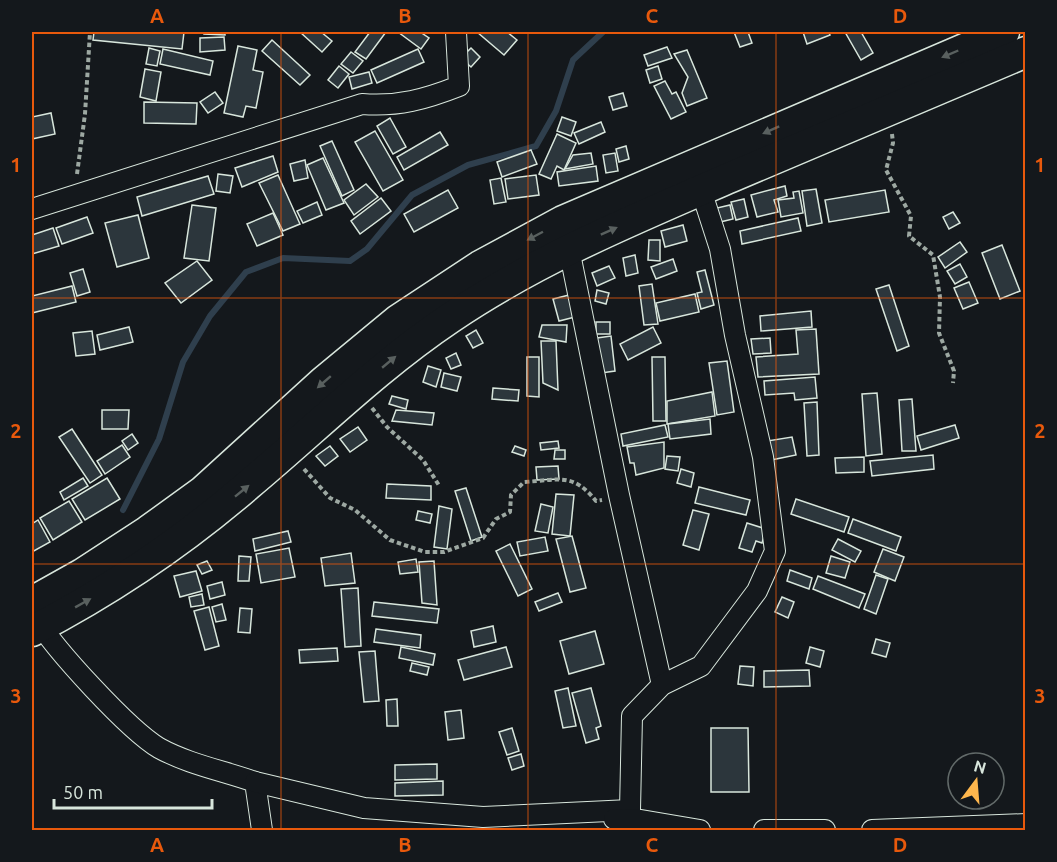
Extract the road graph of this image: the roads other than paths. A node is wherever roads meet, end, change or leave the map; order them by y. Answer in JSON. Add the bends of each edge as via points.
{"nodes":[{"id":1,"x":456,"y":32,"type":"edge"},
{"id":2,"x":1004,"y":32,"type":"edge"},
{"id":3,"x":1026,"y":52,"type":"edge"},
{"id":4,"x":701,"y":190,"type":"junction"},
{"id":5,"x":32,"y":210,"type":"edge"},
{"id":6,"x":569,"y":249,"type":"junction"},
{"id":7,"x":34,"y":618,"type":"edge"},
{"id":8,"x":662,"y":685,"type":"junction"},
{"id":9,"x":255,"y":782,"type":"junction"},
{"id":10,"x":1026,"y":824,"type":"edge"},
{"id":11,"x":481,"y":826,"type":"edge"},
{"id":12,"x":262,"y":831,"type":"edge"},
{"id":13,"x":700,"y":831,"type":"edge"},
{"id":14,"x":764,"y":831,"type":"edge"},
{"id":15,"x":825,"y":831,"type":"edge"},
{"id":16,"x":872,"y":831,"type":"edge"}],
"edges":[{"from":1,"to":5,"type":"street","via":[[459,86],[425,100],[388,106],[362,104]]},
{"from":2,"to":7,"type":"main road","one_way":true,"via":[[563,221],[480,266],[382,334],[202,492]]},
{"from":3,"to":4,"type":"main road"},
{"from":6,"to":4,"type":"main road","one_way":true},
{"from":4,"to":8,"type":"street","via":[[720,249],[763,457],[775,551],[756,591],[701,666]]},
{"from":7,"to":6,"type":"main road","one_way":true,"via":[[96,596],[175,543],[248,486],[357,389],[450,317]]},
{"from":6,"to":8,"type":"street"},
{"from":7,"to":9,"type":"street","via":[[74,667],[138,732],[159,747]]},
{"from":8,"to":11,"type":"street","via":[[632,716],[630,810]]},
{"from":9,"to":11,"type":"street","via":[[364,808]]},
{"from":9,"to":12,"type":"street"},
{"from":10,"to":16,"type":"street"},
{"from":11,"to":13,"type":"street","via":[[641,819]]},
{"from":14,"to":15,"type":"street"}]}
